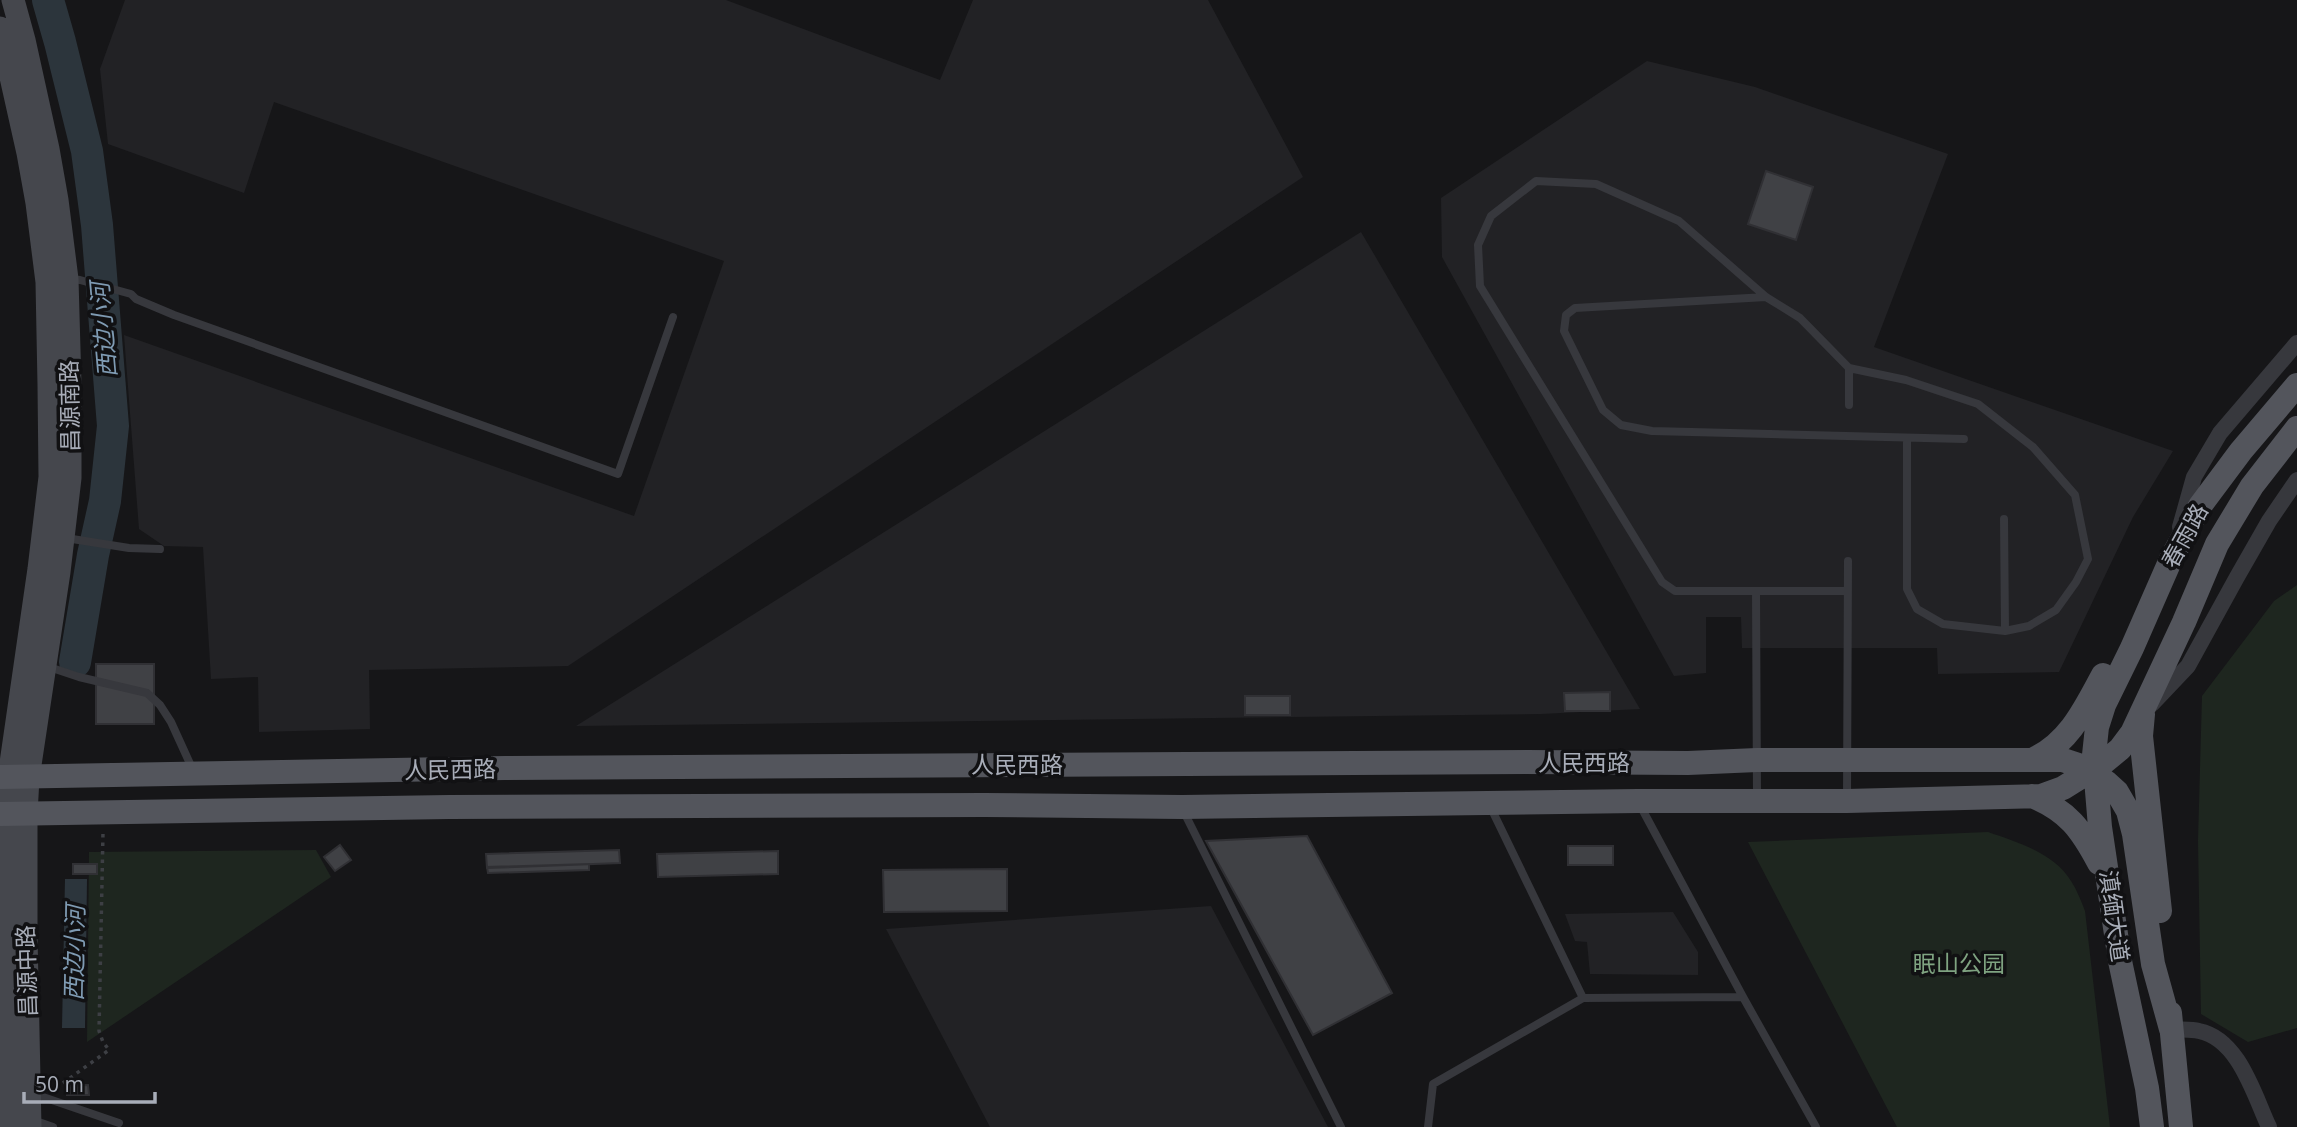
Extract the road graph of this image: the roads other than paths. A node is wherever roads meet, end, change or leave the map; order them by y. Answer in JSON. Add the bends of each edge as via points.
{"nodes":[{"id":1,"x":13,"y":0,"type":"edge"},
{"id":2,"x":0,"y":28,"type":"edge"},
{"id":3,"x":64,"y":278,"type":"junction"},
{"id":4,"x":1766,"y":297,"type":"junction"},
{"id":5,"x":673,"y":317,"type":"dead end"},
{"id":6,"x":2297,"y":343,"type":"edge"},
{"id":7,"x":1849,"y":368,"type":"junction"},
{"id":8,"x":2297,"y":386,"type":"edge"},
{"id":9,"x":1849,"y":405,"type":"dead end"},
{"id":10,"x":2297,"y":428,"type":"edge"},
{"id":11,"x":1907,"y":438,"type":"junction"},
{"id":12,"x":1964,"y":439,"type":"dead end"},
{"id":13,"x":2297,"y":480,"type":"edge"},
{"id":14,"x":2004,"y":519,"type":"dead end"},
{"id":15,"x":61,"y":538,"type":"junction"},
{"id":16,"x":160,"y":549,"type":"dead end"},
{"id":17,"x":2171,"y":559,"type":"junction"},
{"id":18,"x":1848,"y":561,"type":"dead end"},
{"id":19,"x":1756,"y":591,"type":"junction"},
{"id":20,"x":1847,"y":591,"type":"junction"},
{"id":21,"x":2004,"y":631,"type":"junction"},
{"id":22,"x":45,"y":665,"type":"junction"},
{"id":23,"x":2104,"y":705,"type":"joint"},
{"id":24,"x":2143,"y":713,"type":"junction"},
{"id":25,"x":2034,"y":759,"type":"junction"},
{"id":26,"x":1757,"y":760,"type":"junction"},
{"id":27,"x":1847,"y":760,"type":"junction"},
{"id":28,"x":2093,"y":772,"type":"junction"},
{"id":29,"x":194,"y":774,"type":"junction"},
{"id":30,"x":12,"y":777,"type":"edge"},
{"id":31,"x":2032,"y":796,"type":"junction"},
{"id":32,"x":1638,"y":801,"type":"junction"},
{"id":33,"x":1757,"y":801,"type":"junction"},
{"id":34,"x":1847,"y":801,"type":"junction"},
{"id":35,"x":1488,"y":803,"type":"junction"},
{"id":36,"x":1182,"y":807,"type":"junction"},
{"id":37,"x":11,"y":814,"type":"edge"},
{"id":38,"x":2108,"y":872,"type":"junction"},
{"id":39,"x":2112,"y":900,"type":"junction"},
{"id":40,"x":2153,"y":964,"type":"junction"},
{"id":41,"x":1743,"y":997,"type":"junction"},
{"id":42,"x":1583,"y":998,"type":"junction"},
{"id":43,"x":2171,"y":1029,"type":"junction"},
{"id":44,"x":43,"y":1097,"type":"road end"},
{"id":45,"x":118,"y":1123,"type":"dead end"},
{"id":46,"x":24,"y":1125,"type":"edge"},
{"id":47,"x":53,"y":1127,"type":"edge"},
{"id":48,"x":1341,"y":1127,"type":"edge"},
{"id":49,"x":1428,"y":1127,"type":"edge"},
{"id":50,"x":1816,"y":1127,"type":"edge"},
{"id":51,"x":2152,"y":1127,"type":"edge"},
{"id":52,"x":2182,"y":1127,"type":"edge"},
{"id":53,"x":2269,"y":1127,"type":"edge"}],
"edges":[{"from":1,"to":3,"type":"main road","name":"昌源南路","via":[[48,149]]},
{"from":2,"to":3,"type":"main road","name":"昌源南路","via":[[28,153]]},
{"from":3,"to":5,"type":"lane","via":[[131,294],[174,315],[618,474]]},
{"from":3,"to":15,"type":"main road","name":"昌源南路","via":[[50,477]]},
{"from":4,"to":7,"type":"lane","via":[[1800,318]]},
{"from":4,"to":11,"type":"lane","via":[[1575,308],[1566,315],[1564,331],[1603,410],[1622,425],[1653,431]]},
{"from":4,"to":19,"type":"lane","via":[[1679,221],[1596,184],[1536,181],[1491,216],[1478,245],[1480,286],[1662,582],[1675,592]]},
{"from":6,"to":17,"type":"street","via":[[2220,433],[2194,477]]},
{"from":7,"to":9,"type":"lane"},
{"from":7,"to":21,"type":"lane","via":[[1906,380],[1978,404],[2033,447],[2075,495],[2088,559],[2076,582],[2056,610],[2029,626]]},
{"from":8,"to":17,"type":"main road","name":"春雨路","via":[[2208,495]]},
{"from":10,"to":24,"type":"main road","name":"春雨路","via":[[2252,486],[2217,544]]},
{"from":11,"to":12,"type":"lane"},
{"from":11,"to":21,"type":"lane","via":[[1908,589],[1917,609],[1942,624]]},
{"from":13,"to":24,"type":"street","via":[[2243,565],[2188,666]]},
{"from":14,"to":21,"type":"lane"},
{"from":15,"to":16,"type":"lane"},
{"from":15,"to":22,"type":"main road","name":"昌源南路"},
{"from":15,"to":30,"type":"main road","name":"昌源南路"},
{"from":17,"to":23,"type":"main road","name":"春雨路"},
{"from":17,"to":25,"type":"main road","via":[[2069,733]]},
{"from":18,"to":20,"type":"lane"},
{"from":19,"to":20,"type":"lane"},
{"from":19,"to":26,"type":"lane"},
{"from":20,"to":27,"type":"lane"},
{"from":22,"to":29,"type":"lane","via":[[154,699],[180,739]]},
{"from":22,"to":30,"type":"main road","name":"昌源南路"},
{"from":23,"to":28,"type":"main road","name":"滇缅大道"},
{"from":24,"to":28,"type":"main road","via":[[2120,749]]},
{"from":24,"to":43,"type":"main road","name":"滇缅大道","via":[[2141,736]]},
{"from":25,"to":27,"type":"main road","name":"人民西路"},
{"from":25,"to":28,"type":"main road","name":"人民西路","via":[[2063,760]]},
{"from":26,"to":27,"type":"main road","name":"人民西路"},
{"from":26,"to":29,"type":"main road","name":"人民西路"},
{"from":26,"to":33,"type":"lane"},
{"from":27,"to":34,"type":"lane"},
{"from":28,"to":31,"type":"main road","via":[[2063,788]]},
{"from":28,"to":38,"type":"main road","name":"滇缅大道"},
{"from":28,"to":40,"type":"main road","via":[[2117,792],[2128,811]]},
{"from":29,"to":30,"type":"main road","name":"人民西路"},
{"from":30,"to":37,"type":"main road","name":"昌源南路"},
{"from":31,"to":34,"type":"main road","name":"人民西路"},
{"from":31,"to":39,"type":"main road","via":[[2068,816],[2085,836]]},
{"from":32,"to":33,"type":"main road","name":"人民西路"},
{"from":32,"to":35,"type":"main road","name":"人民西路"},
{"from":32,"to":41,"type":"lane"},
{"from":33,"to":34,"type":"main road","name":"人民西路"},
{"from":35,"to":36,"type":"main road","name":"人民西路"},
{"from":35,"to":42,"type":"lane"},
{"from":36,"to":37,"type":"main road","name":"人民西路","via":[[449,807]]},
{"from":36,"to":48,"type":"lane"},
{"from":37,"to":46,"type":"main road","name":"昌源中路","via":[[26,936]]},
{"from":38,"to":39,"type":"main road","name":"滇缅大道"},
{"from":38,"to":40,"type":"main road","via":[[2112,860],[2124,863],[2133,914]]},
{"from":39,"to":51,"type":"main road","name":"滇缅大道"},
{"from":40,"to":43,"type":"main road"},
{"from":41,"to":42,"type":"lane"},
{"from":41,"to":50,"type":"lane"},
{"from":42,"to":49,"type":"lane","via":[[1433,1084]]},
{"from":43,"to":52,"type":"main road","name":"滇缅大道"},
{"from":43,"to":53,"type":"street","via":[[2201,1031],[2235,1054]]},
{"from":44,"to":45,"type":"lane"},
{"from":46,"to":47,"type":"lane"}]}
